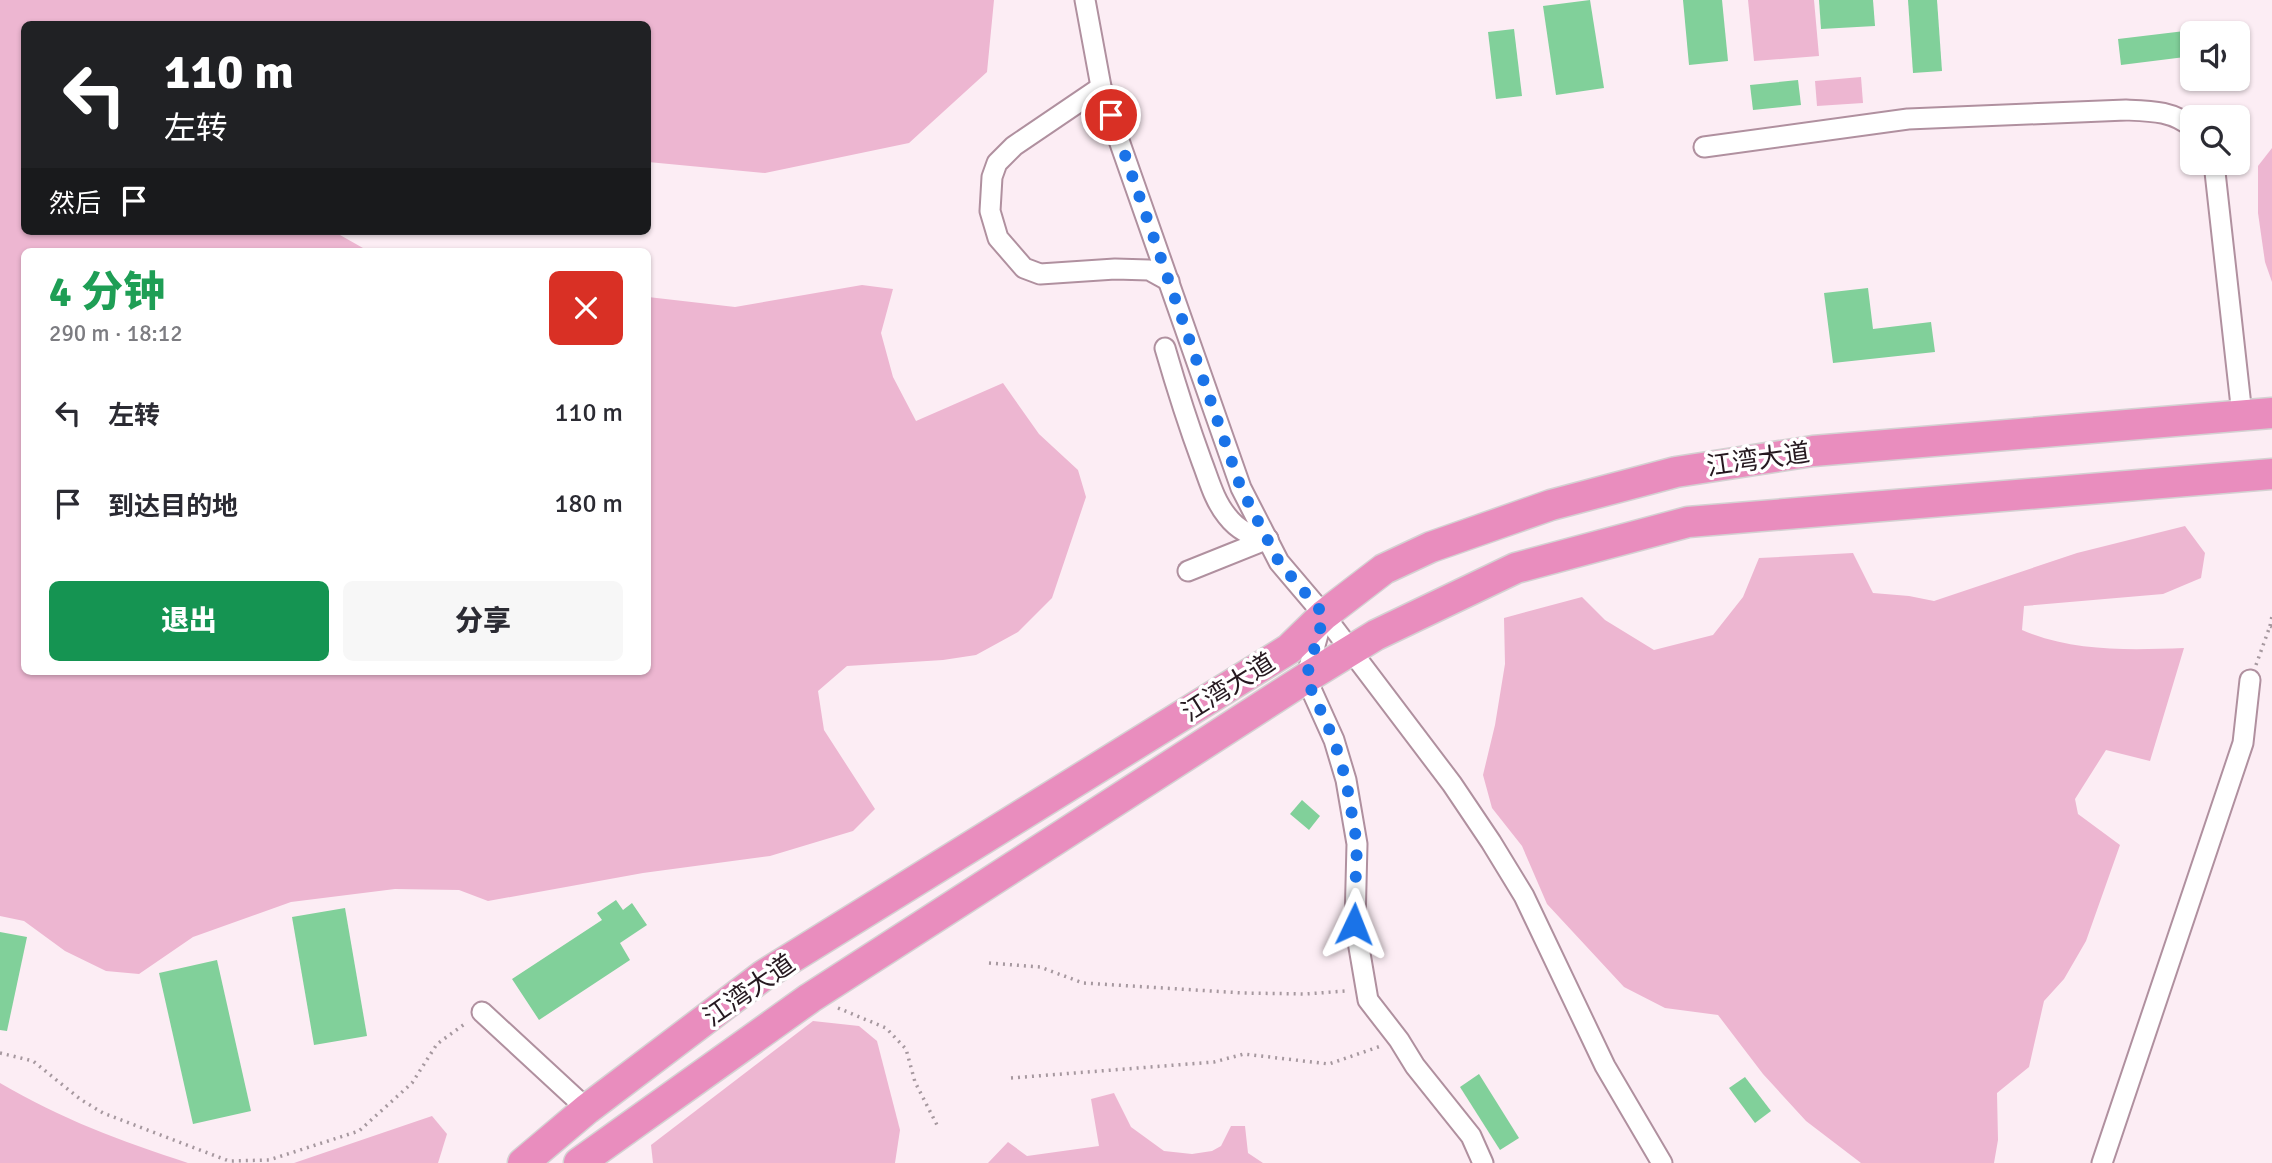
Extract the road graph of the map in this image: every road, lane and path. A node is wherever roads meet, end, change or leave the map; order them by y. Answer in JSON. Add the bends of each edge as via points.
{"nodes":[{"id":1,"x":1085,"y":0,"type":"edge"},
{"id":2,"x":1101,"y":87,"type":"junction"},
{"id":3,"x":2180,"y":117,"type":"edge"},
{"id":4,"x":1704,"y":147,"type":"dead end"},
{"id":5,"x":2215,"y":175,"type":"edge"},
{"id":6,"x":1169,"y":281,"type":"junction"},
{"id":7,"x":1165,"y":348,"type":"dead end"},
{"id":8,"x":2272,"y":413,"type":"edge"},
{"id":9,"x":2242,"y":415,"type":"junction"},
{"id":10,"x":2272,"y":474,"type":"edge"},
{"id":11,"x":1268,"y":539,"type":"junction"},
{"id":12,"x":1188,"y":571,"type":"dead end"},
{"id":13,"x":1324,"y":615,"type":"junction"},
{"id":14,"x":2272,"y":616,"type":"edge"},
{"id":15,"x":2271,"y":626,"type":"edge"},
{"id":16,"x":1350,"y":651,"type":"junction"},
{"id":17,"x":1306,"y":678,"type":"junction"},
{"id":18,"x":2250,"y":680,"type":"joint"},
{"id":19,"x":989,"y":963,"type":"dead end"},
{"id":20,"x":1366,"y":990,"type":"junction"},
{"id":21,"x":810,"y":998,"type":"junction"},
{"id":22,"x":482,"y":1012,"type":"joint"},
{"id":23,"x":1399,"y":1040,"type":"junction"},
{"id":24,"x":0,"y":1053,"type":"edge"},
{"id":25,"x":1011,"y":1078,"type":"dead end"},
{"id":26,"x":587,"y":1109,"type":"junction"},
{"id":27,"x":938,"y":1127,"type":"dead end"},
{"id":28,"x":523,"y":1163,"type":"edge"},
{"id":29,"x":579,"y":1163,"type":"edge"},
{"id":30,"x":1483,"y":1163,"type":"edge"},
{"id":31,"x":1662,"y":1163,"type":"edge"},
{"id":32,"x":2102,"y":1163,"type":"edge"}],
"edges":[{"from":1,"to":2,"type":"street"},
{"from":2,"to":6,"type":"street"},
{"from":2,"to":6,"type":"street","via":[[1014,146],[997,163],[990,211],[998,238],[1024,268],[1040,274],[1149,270]]},
{"from":3,"to":4,"type":"street","via":[[2158,111],[2085,111],[1908,119]]},
{"from":5,"to":9,"type":"street"},
{"from":6,"to":11,"type":"street","via":[[1241,488]]},
{"from":7,"to":11,"type":"street","via":[[1215,497],[1243,531]]},
{"from":8,"to":9,"type":"highway","name":"江湾大道"},
{"from":9,"to":13,"type":"highway","name":"江湾大道","via":[[1813,451],[1676,472],[1551,505],[1431,547],[1384,569]]},
{"from":10,"to":16,"type":"highway","name":"江湾大道","via":[[1688,522],[1516,568]]},
{"from":11,"to":12,"type":"street"},
{"from":11,"to":13,"type":"street","via":[[1279,562]]},
{"from":13,"to":16,"type":"street"},
{"from":13,"to":17,"type":"street"},
{"from":13,"to":26,"type":"highway","name":"江湾大道","via":[[1289,649],[764,975]]},
{"from":14,"to":15,"type":"path"},
{"from":15,"to":18,"type":"path"},
{"from":16,"to":17,"type":"highway","name":"江湾大道"},
{"from":16,"to":31,"type":"street","via":[[1452,784],[1524,896],[1605,1066]]},
{"from":17,"to":20,"type":"street","via":[[1346,780],[1357,844],[1354,924]]},
{"from":17,"to":21,"type":"highway","name":"江湾大道"},
{"from":18,"to":32,"type":"street","via":[[2243,743]]},
{"from":19,"to":20,"type":"path","via":[[1040,967],[1096,984],[1256,994]]},
{"from":20,"to":23,"type":"street","via":[[1368,1000]]},
{"from":21,"to":27,"type":"path","via":[[886,1028],[906,1049],[915,1082]]},
{"from":21,"to":29,"type":"highway","name":"江湾大道"},
{"from":22,"to":24,"type":"path","via":[[437,1044],[412,1083],[359,1131],[269,1160],[229,1161],[103,1113],[33,1061]]},
{"from":22,"to":26,"type":"street"},
{"from":23,"to":25,"type":"path","via":[[1329,1064],[1244,1054],[1214,1062]]},
{"from":23,"to":30,"type":"street","via":[[1471,1136]]},
{"from":26,"to":28,"type":"highway","name":"江湾大道"}]}
